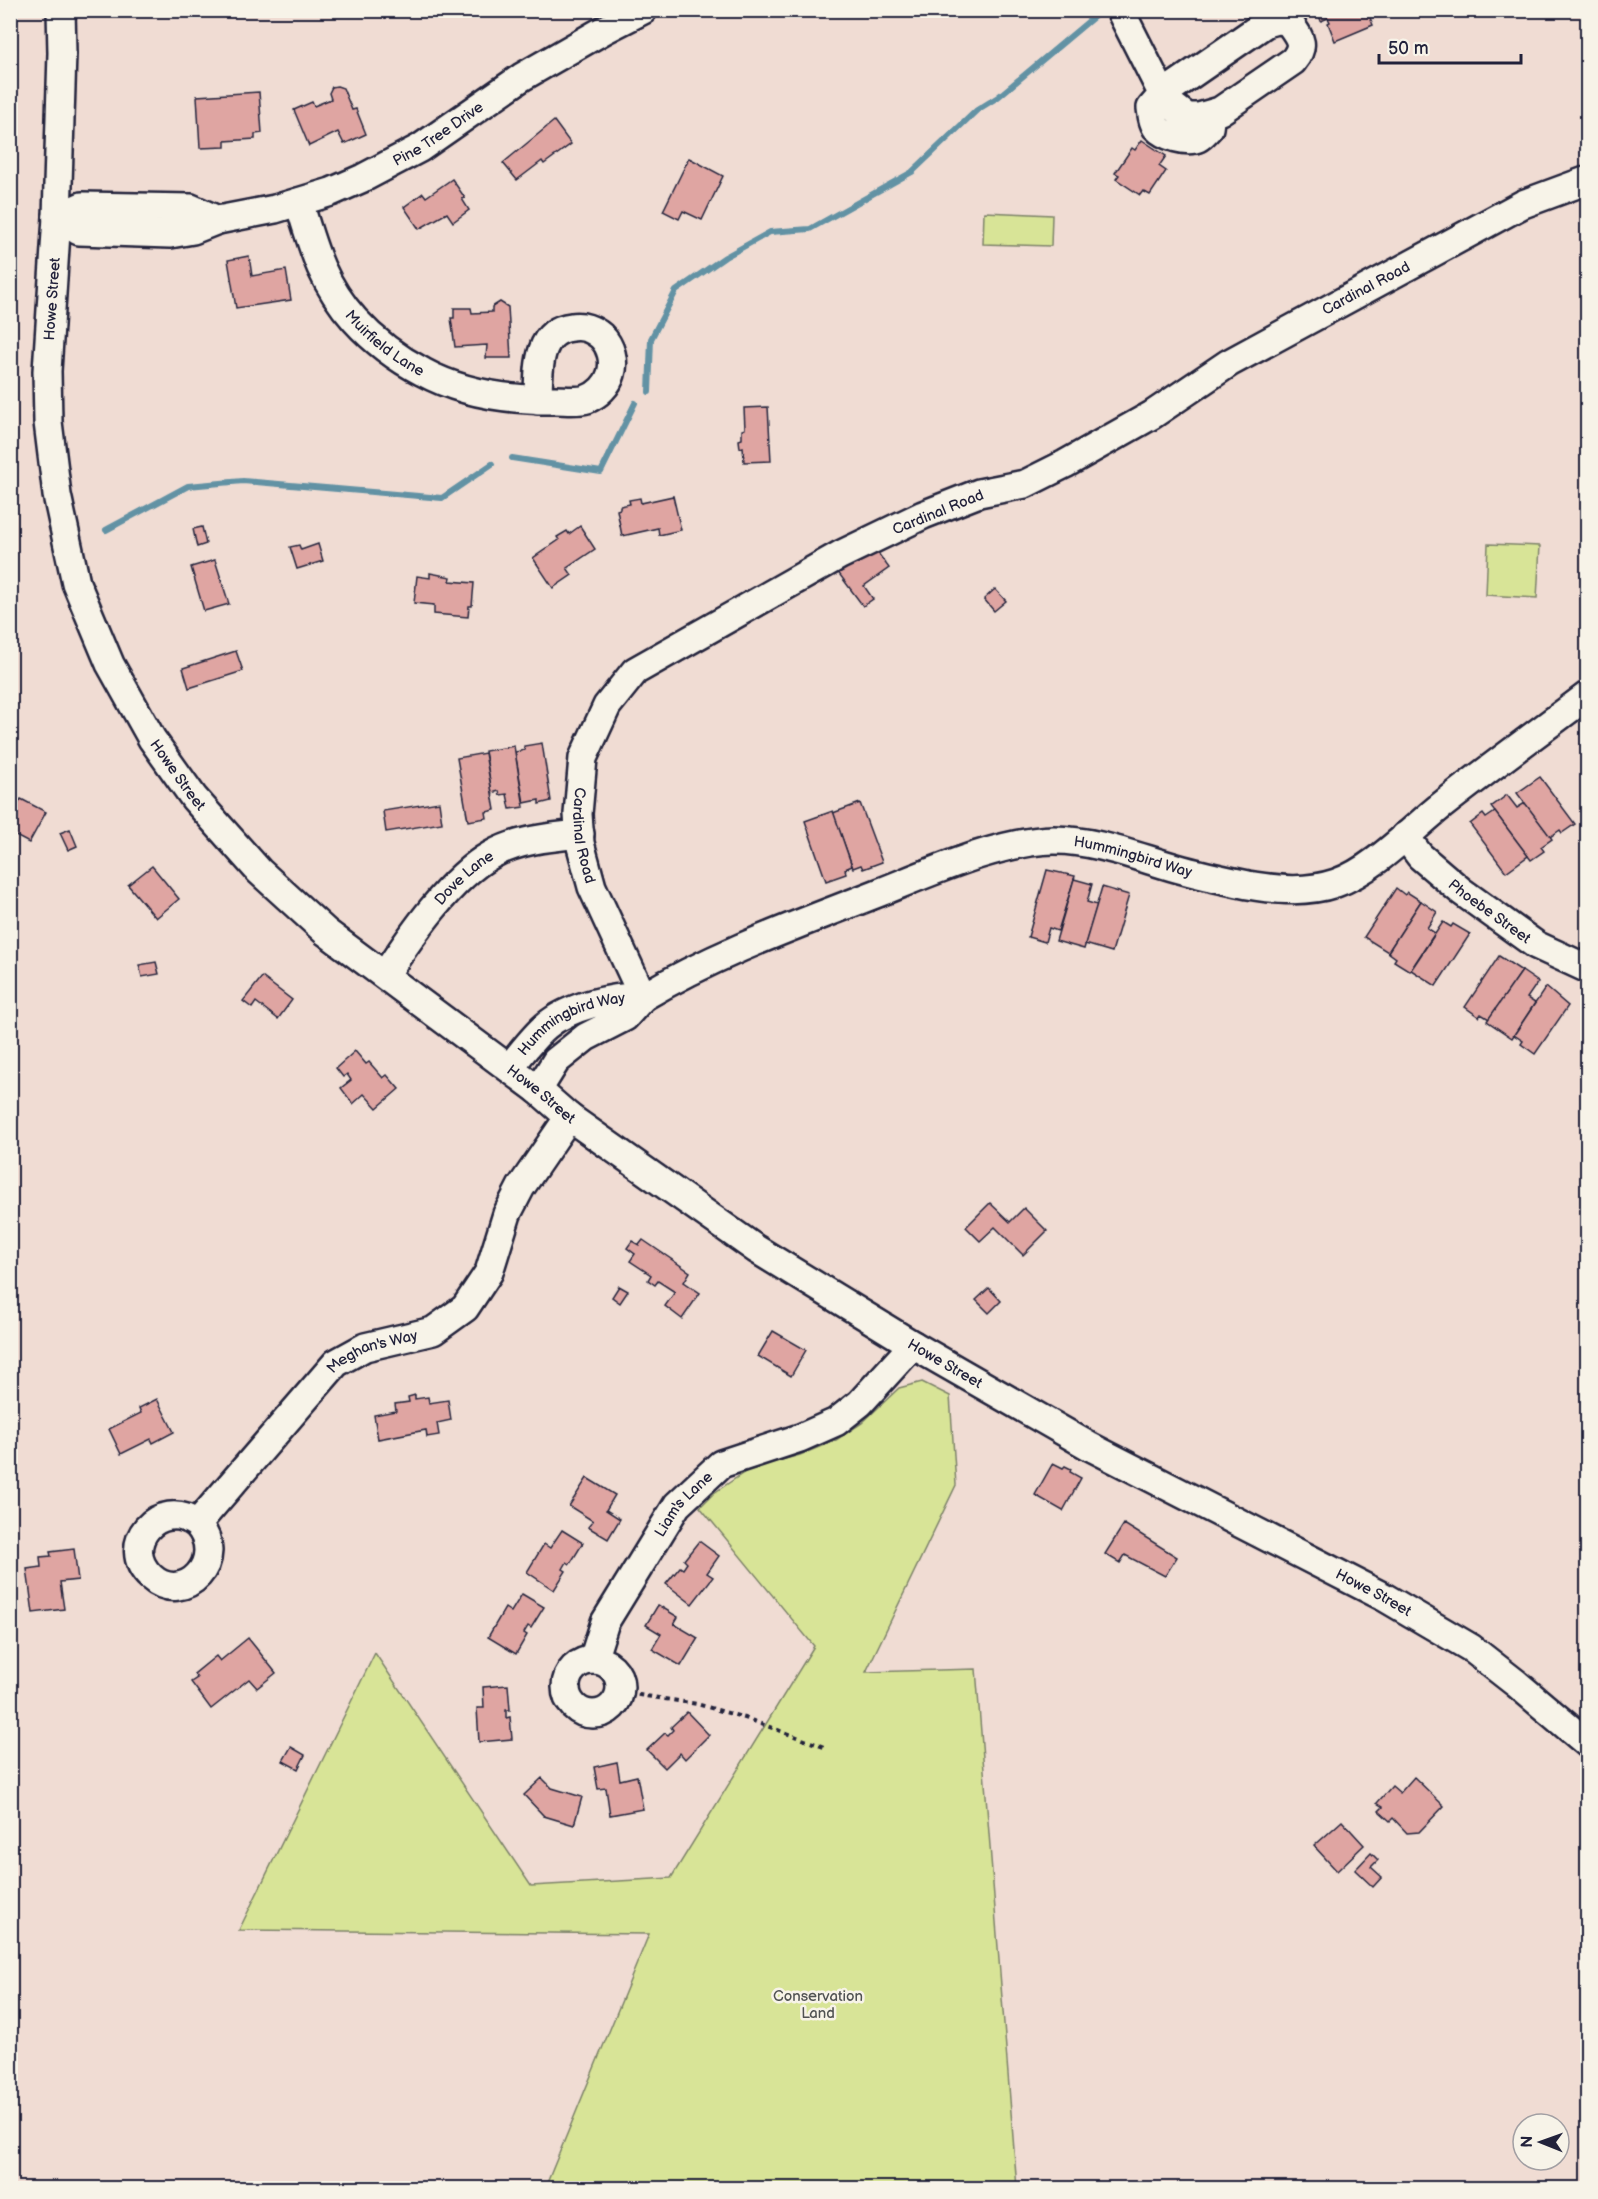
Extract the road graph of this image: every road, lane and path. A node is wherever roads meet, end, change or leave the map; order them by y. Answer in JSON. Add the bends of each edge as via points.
{"nodes":[{"id":1,"x":61,"y":10,"type":"edge"},
{"id":2,"x":644,"y":10,"type":"edge"},
{"id":3,"x":1121,"y":12,"type":"edge"},
{"id":4,"x":1162,"y":94,"type":"junction"},
{"id":5,"x":1587,"y":180,"type":"edge"},
{"id":6,"x":299,"y":202,"type":"junction"},
{"id":7,"x":57,"y":217,"type":"junction"},
{"id":8,"x":538,"y":400,"type":"dead end"},
{"id":9,"x":1587,"y":694,"type":"edge"},
{"id":10,"x":580,"y":834,"type":"junction"},
{"id":11,"x":1405,"y":836,"type":"junction"},
{"id":12,"x":1587,"y":969,"type":"edge"},
{"id":13,"x":385,"y":975,"type":"junction"},
{"id":14,"x":643,"y":997,"type":"junction"},
{"id":15,"x":509,"y":1068,"type":"junction"},
{"id":16,"x":538,"y":1090,"type":"junction"},
{"id":17,"x":569,"y":1117,"type":"junction"},
{"id":18,"x":913,"y":1345,"type":"junction"},
{"id":19,"x":197,"y":1524,"type":"dead end"},
{"id":20,"x":593,"y":1660,"type":"junction"},
{"id":21,"x":620,"y":1692,"type":"junction"},
{"id":22,"x":1587,"y":1744,"type":"edge"},
{"id":23,"x":824,"y":1747,"type":"dead end"}],
"edges":[{"from":1,"to":7,"type":"street","name":"Howe Street"},
{"from":2,"to":6,"type":"street","name":"Pine Tree Drive","via":[[539,66],[420,148],[363,178]]},
{"from":3,"to":4,"type":"street"},
{"from":4,"to":4,"type":"street","via":[[1187,117],[1220,111],[1293,61],[1300,52],[1301,40],[1288,21],[1266,23]]},
{"from":5,"to":10,"type":"street","name":"Cardinal Road","via":[[1523,204],[1229,363],[1152,415],[1055,469],[1025,484],[980,493],[923,515],[840,555],[635,671],[607,706],[583,758]]},
{"from":6,"to":7,"type":"street","name":"Pine Tree Drive","via":[[218,220],[190,208],[82,206]]},
{"from":6,"to":8,"type":"street","name":"Muirfield Lane","via":[[321,271],[355,320],[377,341],[408,363],[450,384],[478,393]]},
{"from":7,"to":13,"type":"street","name":"Howe Street","via":[[47,371],[54,478],[76,583],[110,664],[152,739],[194,798],[259,871],[326,932]]},
{"from":9,"to":11,"type":"street","name":"Hummingbird Way"},
{"from":10,"to":13,"type":"street","name":"Dove Lane","via":[[519,843],[471,869],[427,917]]},
{"from":10,"to":14,"type":"street","name":"Cardinal Road","via":[[592,887]]},
{"from":11,"to":12,"type":"street","name":"Phoebe Street","via":[[1420,856],[1445,877],[1536,945]]},
{"from":11,"to":14,"type":"street","name":"Hummingbird Way","via":[[1352,876],[1314,889],[1280,891],[1082,843],[1053,840],[1013,846],[919,877],[758,940]]},
{"from":13,"to":15,"type":"street","name":"Howe Street"},
{"from":14,"to":15,"type":"street","name":"Hummingbird Way","via":[[610,999],[559,1018],[547,1025]]},
{"from":14,"to":16,"type":"street","name":"Hummingbird Way","via":[[625,1017],[586,1037],[556,1062]]},
{"from":15,"to":16,"type":"street","name":"Howe Street"},
{"from":16,"to":17,"type":"street","name":"Howe Street"},
{"from":17,"to":18,"type":"street","name":"Howe Street","via":[[756,1249]]},
{"from":17,"to":19,"type":"street","name":"Meghan's Way","via":[[521,1187],[507,1214],[489,1272],[465,1308],[433,1331],[365,1347],[336,1363]]},
{"from":18,"to":20,"type":"street","name":"Liam's Lane","via":[[860,1403],[836,1422],[721,1464],[677,1505],[605,1622]]},
{"from":18,"to":22,"type":"street","name":"Howe Street","via":[[1089,1446],[1384,1597],[1471,1648]]},
{"from":20,"to":21,"type":"street","via":[[610,1666],[620,1682]]},
{"from":20,"to":21,"type":"street","via":[[577,1665],[567,1678],[569,1702],[593,1715],[610,1708]]},
{"from":21,"to":23,"type":"path","via":[[698,1704]]}]}
